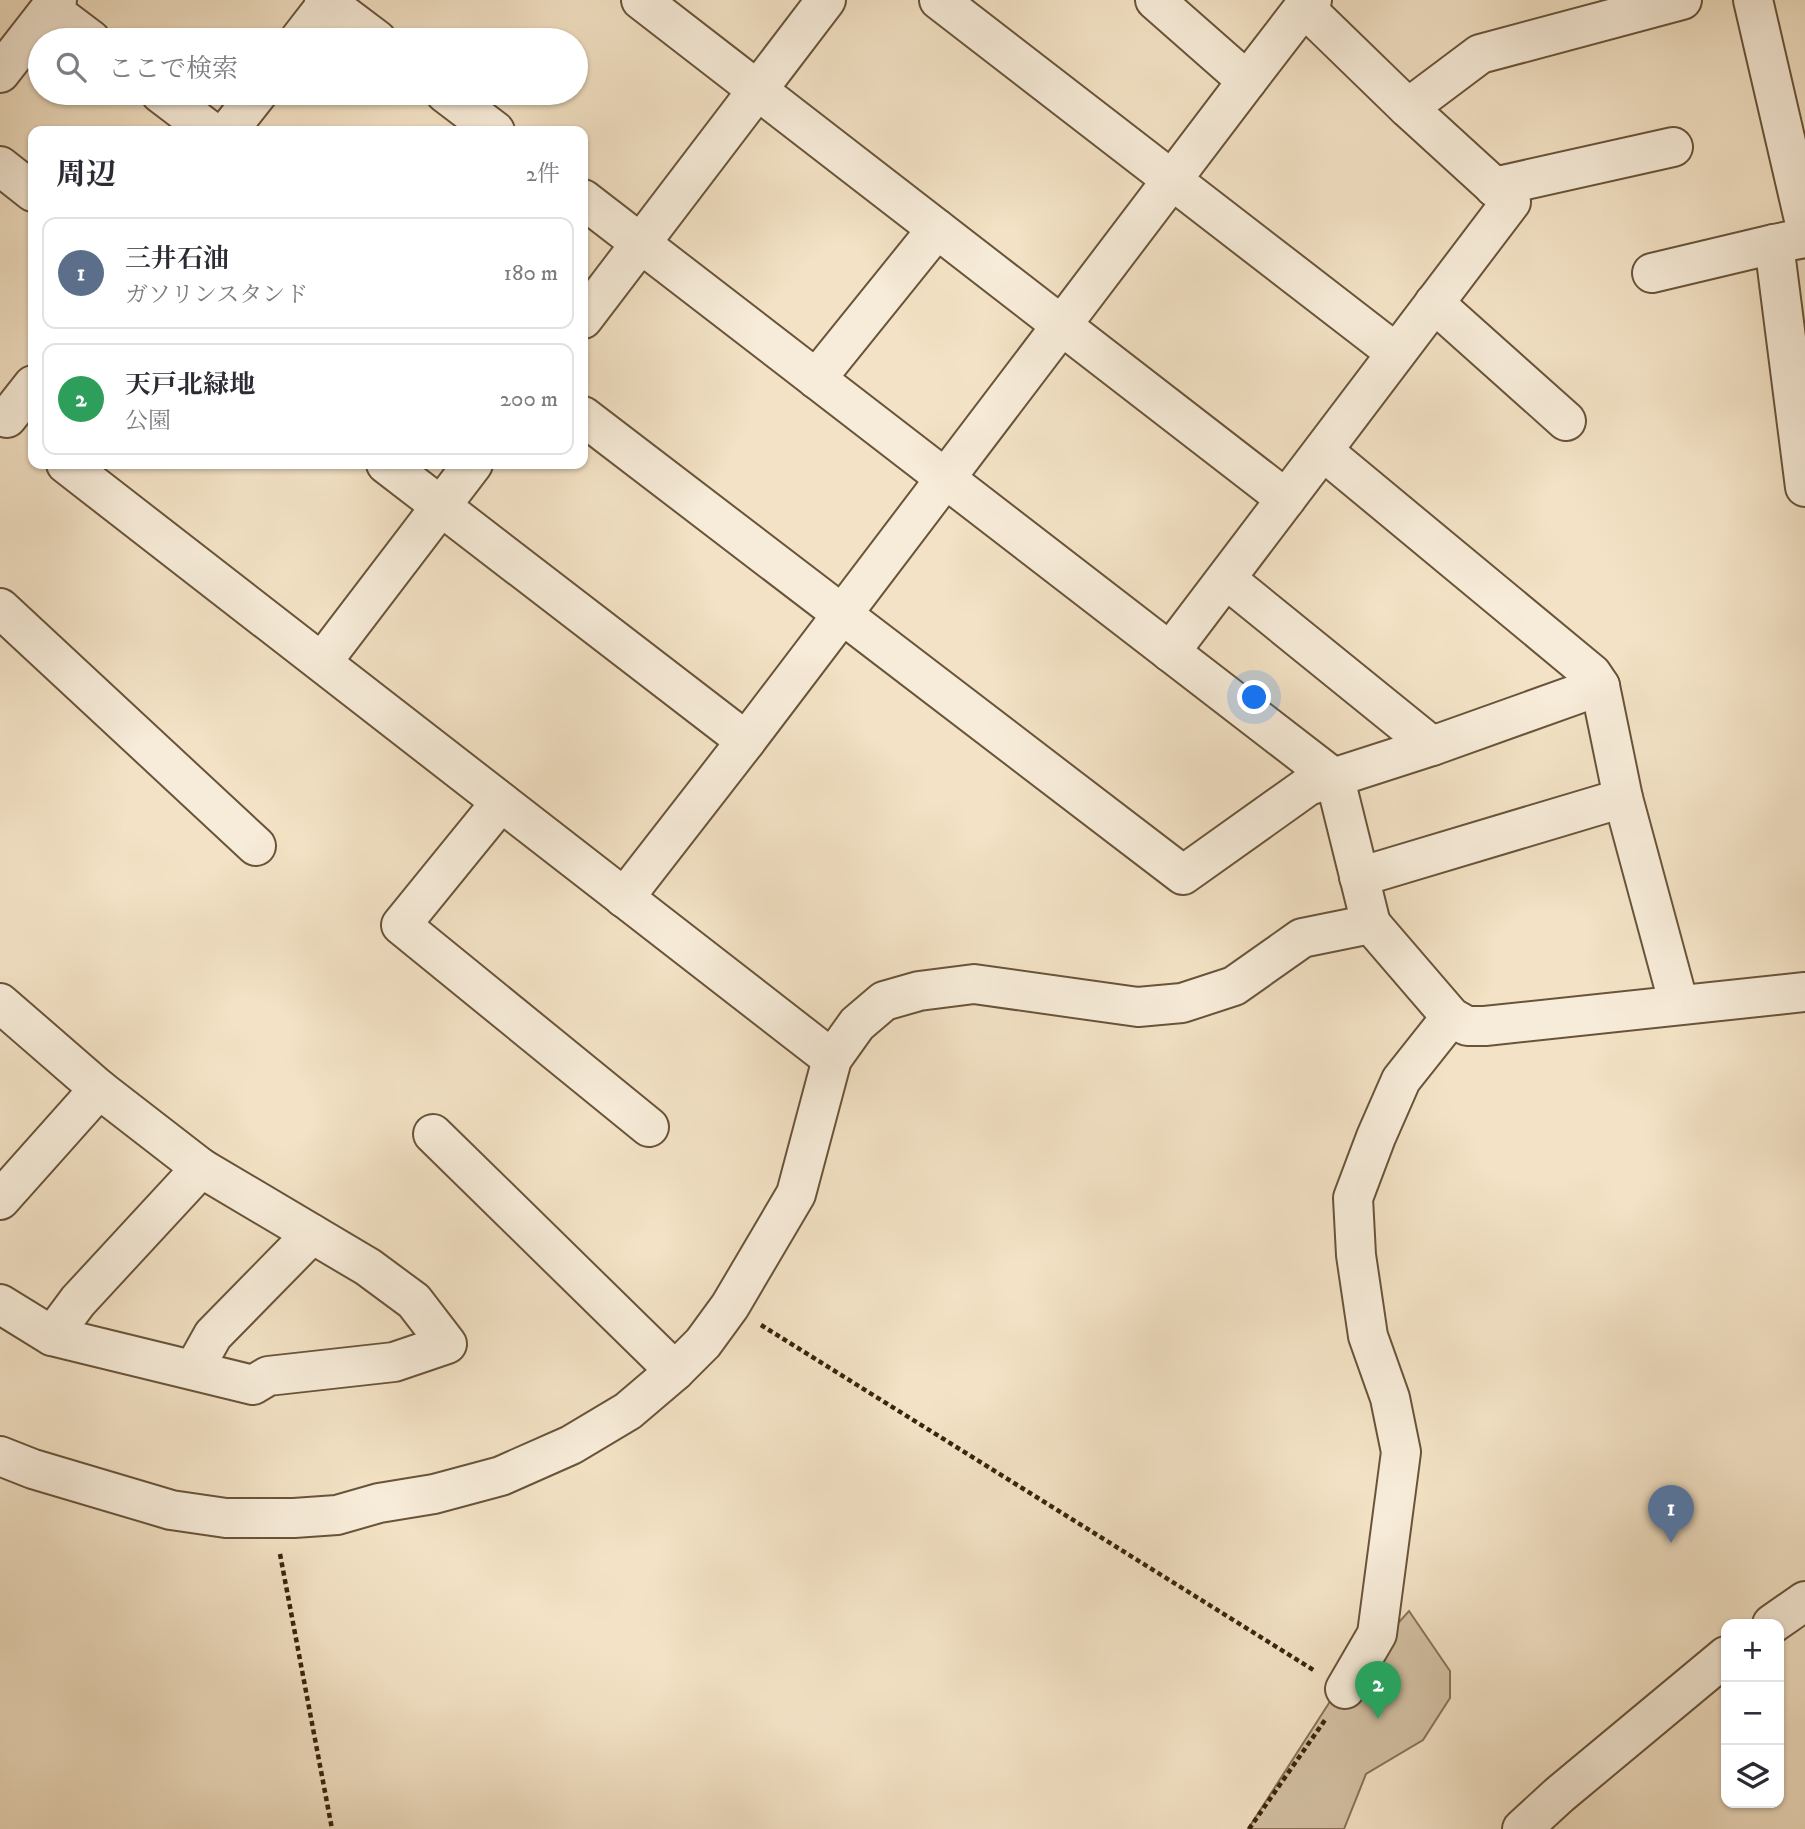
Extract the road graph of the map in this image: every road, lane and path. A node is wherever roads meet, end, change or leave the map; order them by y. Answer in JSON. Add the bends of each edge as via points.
{"nodes":[{"id":1,"x":641,"y":0,"type":"edge"},
{"id":2,"x":826,"y":0,"type":"edge"},
{"id":3,"x":939,"y":0,"type":"edge"},
{"id":4,"x":1155,"y":0,"type":"edge"},
{"id":5,"x":1682,"y":0,"type":"edge"},
{"id":6,"x":1753,"y":0,"type":"edge"},
{"id":7,"x":327,"y":1,"type":"edge"},
{"id":8,"x":1308,"y":3,"type":"edge"},
{"id":9,"x":54,"y":5,"type":"edge"},
{"id":10,"x":36,"y":28,"type":"edge"},
{"id":11,"x":78,"y":28,"type":"edge"},
{"id":12,"x":308,"y":28,"type":"edge"},
{"id":13,"x":362,"y":28,"type":"edge"},
{"id":14,"x":28,"y":38,"type":"edge"},
{"id":15,"x":0,"y":74,"type":"edge"},
{"id":16,"x":1247,"y":81,"type":"junction"},
{"id":17,"x":757,"y":90,"type":"junction"},
{"id":18,"x":176,"y":105,"type":"edge"},
{"id":19,"x":249,"y":105,"type":"edge"},
{"id":20,"x":461,"y":105,"type":"edge"},
{"id":21,"x":1408,"y":108,"type":"junction"},
{"id":22,"x":203,"y":126,"type":"edge"},
{"id":23,"x":232,"y":126,"type":"edge"},
{"id":24,"x":488,"y":126,"type":"edge"},
{"id":25,"x":1673,"y":147,"type":"dead end"},
{"id":26,"x":0,"y":166,"type":"edge"},
{"id":27,"x":1172,"y":180,"type":"junction"},
{"id":28,"x":1494,"y":187,"type":"junction"},
{"id":29,"x":28,"y":188,"type":"edge"},
{"id":30,"x":588,"y":203,"type":"edge"},
{"id":31,"x":937,"y":229,"type":"junction"},
{"id":32,"x":1795,"y":235,"type":"edge"},
{"id":33,"x":640,"y":244,"type":"junction"},
{"id":34,"x":1652,"y":273,"type":"dead end"},
{"id":35,"x":1434,"y":303,"type":"junction"},
{"id":36,"x":588,"y":312,"type":"edge"},
{"id":37,"x":1062,"y":325,"type":"junction"},
{"id":38,"x":1396,"y":353,"type":"junction"},
{"id":39,"x":816,"y":379,"type":"junction"},
{"id":40,"x":28,"y":395,"type":"edge"},
{"id":41,"x":588,"y":420,"type":"edge"},
{"id":42,"x":1566,"y":421,"type":"dead end"},
{"id":43,"x":14,"y":423,"type":"edge"},
{"id":44,"x":1322,"y":451,"type":"junction"},
{"id":45,"x":72,"y":469,"type":"edge"},
{"id":46,"x":393,"y":469,"type":"edge"},
{"id":47,"x":469,"y":469,"type":"edge"},
{"id":48,"x":946,"y":479,"type":"junction"},
{"id":49,"x":1805,"y":488,"type":"edge"},
{"id":50,"x":1286,"y":499,"type":"junction"},
{"id":51,"x":441,"y":506,"type":"junction"},
{"id":52,"x":1226,"y":579,"type":"junction"},
{"id":53,"x":0,"y":608,"type":"edge"},
{"id":54,"x":842,"y":614,"type":"junction"},
{"id":55,"x":1170,"y":652,"type":"junction"},
{"id":56,"x":322,"y":662,"type":"junction"},
{"id":57,"x":1600,"y":686,"type":"junction"},
{"id":58,"x":746,"y":741,"type":"junction"},
{"id":59,"x":1432,"y":746,"type":"junction"},
{"id":60,"x":1335,"y":779,"type":"junction"},
{"id":61,"x":1623,"y":798,"type":"junction"},
{"id":62,"x":501,"y":802,"type":"junction"},
{"id":63,"x":256,"y":846,"type":"dead end"},
{"id":64,"x":1359,"y":877,"type":"junction"},
{"id":65,"x":624,"y":898,"type":"junction"},
{"id":66,"x":1371,"y":923,"type":"junction"},
{"id":67,"x":1805,"y":992,"type":"edge"},
{"id":68,"x":0,"y":1003,"type":"edge"},
{"id":69,"x":1679,"y":1005,"type":"junction"},
{"id":70,"x":1451,"y":1017,"type":"junction"},
{"id":71,"x":832,"y":1059,"type":"junction"},
{"id":72,"x":99,"y":1089,"type":"junction"},
{"id":73,"x":649,"y":1127,"type":"dead end"},
{"id":74,"x":433,"y":1134,"type":"dead end"},
{"id":75,"x":201,"y":1168,"type":"junction"},
{"id":76,"x":6,"y":1181,"type":"edge"},
{"id":77,"x":312,"y":1234,"type":"junction"},
{"id":78,"x":0,"y":1304,"type":"edge"},
{"id":79,"x":730,"y":1307,"type":"junction"},
{"id":80,"x":52,"y":1336,"type":"junction"},
{"id":81,"x":194,"y":1369,"type":"junction"},
{"id":82,"x":675,"y":1371,"type":"junction"},
{"id":83,"x":0,"y":1456,"type":"edge"},
{"id":84,"x":274,"y":1518,"type":"junction"},
{"id":85,"x":1805,"y":1601,"type":"edge"},
{"id":86,"x":1779,"y":1619,"type":"edge"},
{"id":87,"x":1721,"y":1660,"type":"edge"},
{"id":88,"x":1345,"y":1689,"type":"junction"},
{"id":89,"x":332,"y":1829,"type":"edge"},
{"id":90,"x":1249,"y":1829,"type":"edge"},
{"id":91,"x":1522,"y":1829,"type":"edge"}],
"edges":[{"from":1,"to":17,"type":"street"},
{"from":2,"to":17,"type":"street"},
{"from":3,"to":27,"type":"street"},
{"from":4,"to":16,"type":"street"},
{"from":5,"to":21,"type":"street","via":[[1480,54]]},
{"from":6,"to":32,"type":"street"},
{"from":7,"to":12,"type":"street"},
{"from":7,"to":13,"type":"street"},
{"from":8,"to":16,"type":"street"},
{"from":8,"to":21,"type":"street"},
{"from":9,"to":10,"type":"street"},
{"from":9,"to":11,"type":"street"},
{"from":14,"to":15,"type":"street"},
{"from":16,"to":27,"type":"street"},
{"from":17,"to":31,"type":"street"},
{"from":17,"to":33,"type":"street"},
{"from":18,"to":22,"type":"street"},
{"from":19,"to":23,"type":"street"},
{"from":20,"to":24,"type":"street"},
{"from":21,"to":28,"type":"street"},
{"from":25,"to":28,"type":"street"},
{"from":26,"to":29,"type":"street"},
{"from":27,"to":37,"type":"street"},
{"from":27,"to":38,"type":"street"},
{"from":28,"to":35,"type":"street","via":[[1511,202]]},
{"from":30,"to":33,"type":"street"},
{"from":31,"to":37,"type":"street"},
{"from":31,"to":39,"type":"street"},
{"from":32,"to":34,"type":"street"},
{"from":32,"to":49,"type":"street"},
{"from":33,"to":36,"type":"street"},
{"from":33,"to":39,"type":"street"},
{"from":35,"to":38,"type":"street"},
{"from":35,"to":42,"type":"street"},
{"from":37,"to":48,"type":"street"},
{"from":37,"to":50,"type":"street"},
{"from":38,"to":44,"type":"street"},
{"from":39,"to":48,"type":"street"},
{"from":40,"to":43,"type":"street"},
{"from":41,"to":54,"type":"street"},
{"from":44,"to":50,"type":"street"},
{"from":44,"to":57,"type":"street","via":[[1592,674]]},
{"from":45,"to":56,"type":"street"},
{"from":46,"to":51,"type":"street"},
{"from":47,"to":51,"type":"street"},
{"from":48,"to":54,"type":"street"},
{"from":48,"to":55,"type":"street"},
{"from":50,"to":52,"type":"street"},
{"from":51,"to":56,"type":"street"},
{"from":51,"to":58,"type":"street"},
{"from":52,"to":55,"type":"street"},
{"from":52,"to":59,"type":"street"},
{"from":53,"to":63,"type":"street"},
{"from":54,"to":58,"type":"street"},
{"from":54,"to":60,"type":"street","via":[[1183,875],[1308,786]]},
{"from":55,"to":60,"type":"street"},
{"from":56,"to":62,"type":"street"},
{"from":57,"to":59,"type":"street"},
{"from":57,"to":61,"type":"street"},
{"from":58,"to":65,"type":"street"},
{"from":59,"to":60,"type":"street"},
{"from":60,"to":64,"type":"street"},
{"from":61,"to":64,"type":"street"},
{"from":61,"to":69,"type":"street"},
{"from":62,"to":65,"type":"street"},
{"from":62,"to":73,"type":"street","via":[[401,925]]},
{"from":64,"to":66,"type":"street"},
{"from":65,"to":71,"type":"street"},
{"from":66,"to":70,"type":"street"},
{"from":66,"to":71,"type":"street","via":[[1302,938],[1234,986],[1182,1003],[1138,1007],[974,984],[919,991],[884,1001],[858,1024]]},
{"from":67,"to":69,"type":"street"},
{"from":68,"to":72,"type":"street"},
{"from":69,"to":70,"type":"street","via":[[1485,1026],[1467,1026]]},
{"from":70,"to":88,"type":"street","via":[[1401,1080],[1353,1198],[1368,1336],[1390,1398],[1401,1452],[1377,1634]]},
{"from":71,"to":79,"type":"street","via":[[796,1194]]},
{"from":72,"to":75,"type":"street"},
{"from":72,"to":76,"type":"street"},
{"from":74,"to":82,"type":"street"},
{"from":75,"to":77,"type":"street"},
{"from":75,"to":80,"type":"street","via":[[78,1301]]},
{"from":77,"to":81,"type":"street","via":[[213,1335]]},
{"from":77,"to":81,"type":"street","via":[[414,1301],[447,1344],[394,1362],[268,1376],[253,1384]]},
{"from":78,"to":80,"type":"street"},
{"from":79,"to":82,"type":"street"},
{"from":79,"to":88,"type":"path"},
{"from":80,"to":81,"type":"street"},
{"from":82,"to":84,"type":"street","via":[[628,1411],[572,1445],[501,1476],[337,1516]]},
{"from":83,"to":84,"type":"street","via":[[171,1510],[226,1518]]},
{"from":84,"to":89,"type":"path"},
{"from":85,"to":86,"type":"street"},
{"from":87,"to":91,"type":"street"},
{"from":88,"to":90,"type":"path"}]}
